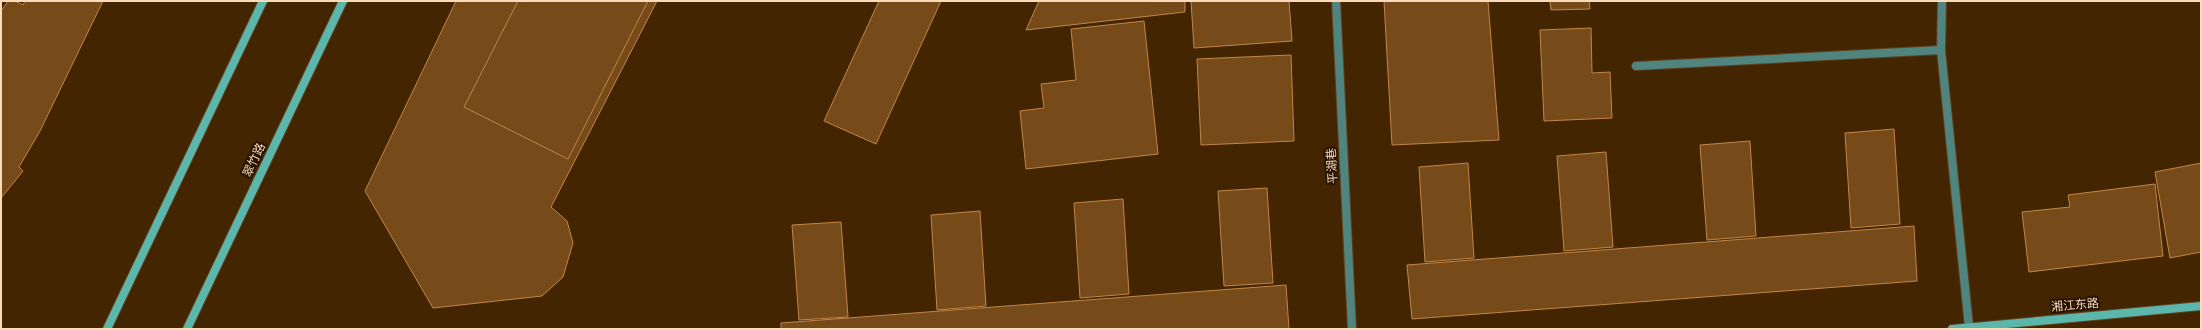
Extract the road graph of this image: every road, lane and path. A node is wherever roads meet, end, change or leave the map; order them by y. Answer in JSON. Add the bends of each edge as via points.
{"nodes":[{"id":1,"x":263,"y":1,"type":"edge"},
{"id":2,"x":343,"y":1,"type":"edge"},
{"id":3,"x":1336,"y":1,"type":"edge"},
{"id":4,"x":1942,"y":1,"type":"edge"},
{"id":5,"x":1941,"y":50,"type":"junction"},
{"id":6,"x":1636,"y":66,"type":"dead end"},
{"id":7,"x":2201,"y":306,"type":"edge"},
{"id":8,"x":1969,"y":327,"type":"junction"},
{"id":9,"x":107,"y":329,"type":"edge"},
{"id":10,"x":187,"y":329,"type":"edge"},
{"id":11,"x":1352,"y":329,"type":"edge"},
{"id":12,"x":1952,"y":329,"type":"edge"}],
"edges":[{"from":1,"to":9,"type":"main road"},
{"from":2,"to":10,"type":"main road","name":"翠竹路"},
{"from":3,"to":11,"type":"street","name":"平湖巷"},
{"from":4,"to":5,"type":"street"},
{"from":5,"to":6,"type":"street"},
{"from":5,"to":8,"type":"street"},
{"from":7,"to":8,"type":"main road","name":"湘江东路"},
{"from":8,"to":12,"type":"main road","name":"湘江东路"}]}
